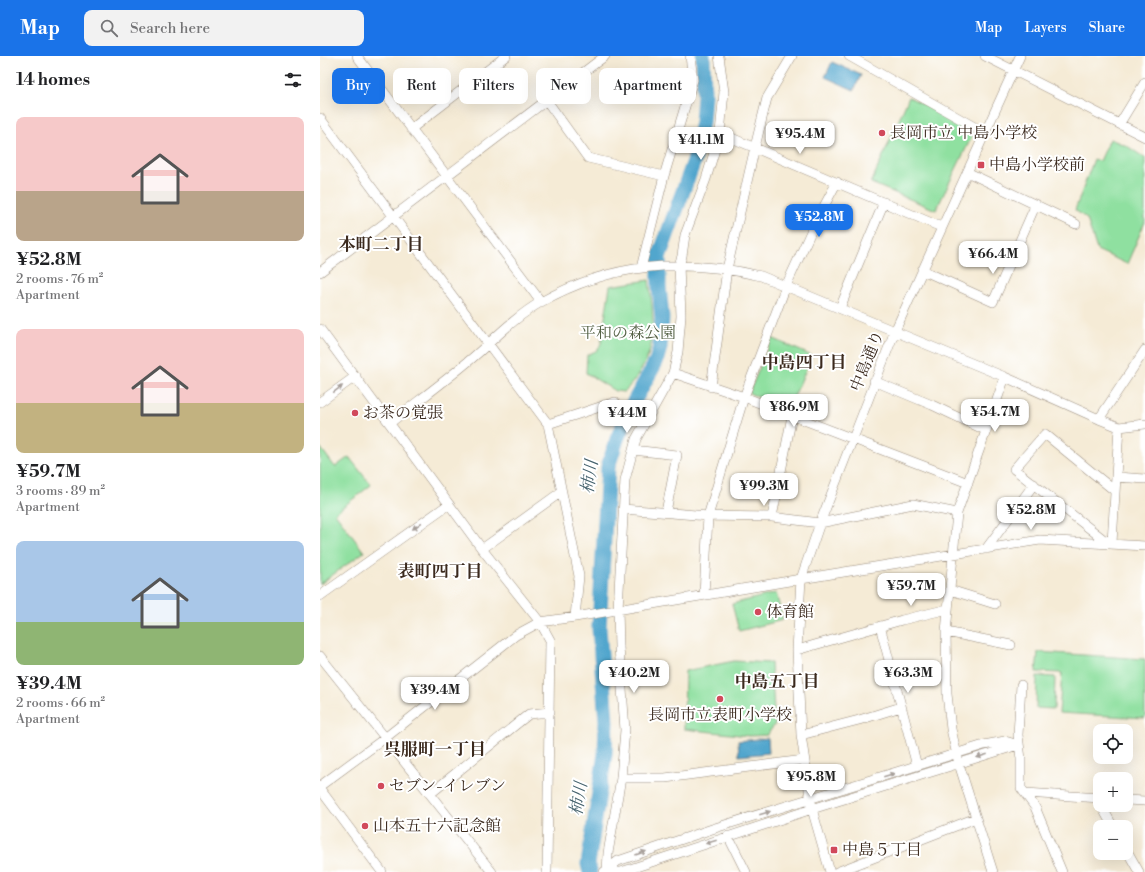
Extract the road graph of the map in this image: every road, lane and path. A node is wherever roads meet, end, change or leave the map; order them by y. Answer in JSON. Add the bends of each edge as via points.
{"nodes":[{"id":1,"x":357,"y":56,"type":"edge"},
{"id":2,"x":506,"y":56,"type":"edge"},
{"id":3,"x":606,"y":56,"type":"edge"},
{"id":4,"x":690,"y":56,"type":"edge"},
{"id":5,"x":719,"y":56,"type":"edge"},
{"id":6,"x":792,"y":56,"type":"edge"},
{"id":7,"x":849,"y":56,"type":"edge"},
{"id":8,"x":984,"y":56,"type":"edge"},
{"id":9,"x":1020,"y":56,"type":"edge"},
{"id":10,"x":590,"y":68,"type":"edge"},
{"id":11,"x":1012,"y":71,"type":"junction"},
{"id":12,"x":1145,"y":82,"type":"edge"},
{"id":13,"x":543,"y":104,"type":"edge"},
{"id":14,"x":549,"y":104,"type":"edge"},
{"id":15,"x":320,"y":118,"type":"edge"},
{"id":16,"x":1120,"y":123,"type":"junction"},
{"id":17,"x":411,"y":129,"type":"junction"},
{"id":18,"x":720,"y":133,"type":"junction"},
{"id":19,"x":985,"y":133,"type":"junction"},
{"id":20,"x":1145,"y":137,"type":"edge"},
{"id":21,"x":755,"y":147,"type":"junction"},
{"id":22,"x":967,"y":172,"type":"junction"},
{"id":23,"x":664,"y":176,"type":"junction"},
{"id":24,"x":447,"y":177,"type":"junction"},
{"id":25,"x":837,"y":182,"type":"junction"},
{"id":26,"x":884,"y":202,"type":"junction"},
{"id":27,"x":1036,"y":204,"type":"junction"},
{"id":28,"x":394,"y":216,"type":"junction"},
{"id":29,"x":1076,"y":224,"type":"dead end"},
{"id":30,"x":941,"y":227,"type":"junction"},
{"id":31,"x":675,"y":265,"type":"junction"},
{"id":32,"x":644,"y":267,"type":"junction"},
{"id":33,"x":727,"y":269,"type":"junction"},
{"id":34,"x":922,"y":270,"type":"junction"},
{"id":35,"x":320,"y":272,"type":"edge"},
{"id":36,"x":786,"y":286,"type":"junction"},
{"id":37,"x":541,"y":302,"type":"junction"},
{"id":38,"x":840,"y":308,"type":"junction"},
{"id":39,"x":320,"y":328,"type":"edge"},
{"id":40,"x":895,"y":331,"type":"junction"},
{"id":41,"x":488,"y":343,"type":"junction"},
{"id":42,"x":1145,"y":350,"type":"edge"},
{"id":43,"x":673,"y":373,"type":"junction"},
{"id":44,"x":356,"y":376,"type":"junction"},
{"id":45,"x":1005,"y":377,"type":"junction"},
{"id":46,"x":874,"y":381,"type":"junction"},
{"id":47,"x":711,"y":387,"type":"junction"},
{"id":48,"x":744,"y":397,"type":"junction"},
{"id":49,"x":320,"y":402,"type":"edge"},
{"id":50,"x":616,"y":402,"type":"dead end"},
{"id":51,"x":792,"y":416,"type":"junction"},
{"id":52,"x":1099,"y":419,"type":"junction"},
{"id":53,"x":390,"y":422,"type":"junction"},
{"id":54,"x":548,"y":424,"type":"junction"},
{"id":55,"x":1145,"y":424,"type":"edge"},
{"id":56,"x":1120,"y":427,"type":"junction"},
{"id":57,"x":985,"y":430,"type":"junction"},
{"id":58,"x":852,"y":440,"type":"junction"},
{"id":59,"x":632,"y":450,"type":"junction"},
{"id":60,"x":1117,"y":477,"type":"junction"},
{"id":61,"x":1145,"y":479,"type":"edge"},
{"id":62,"x":968,"y":483,"type":"junction"},
{"id":63,"x":1034,"y":484,"type":"junction"},
{"id":64,"x":1116,"y":491,"type":"junction"},
{"id":65,"x":561,"y":492,"type":"junction"},
{"id":66,"x":449,"y":504,"type":"junction"},
{"id":67,"x":623,"y":509,"type":"junction"},
{"id":68,"x":666,"y":512,"type":"junction"},
{"id":69,"x":957,"y":513,"type":"junction"},
{"id":70,"x":708,"y":516,"type":"junction"},
{"id":71,"x":772,"y":517,"type":"junction"},
{"id":72,"x":820,"y":523,"type":"junction"},
{"id":73,"x":1112,"y":543,"type":"junction"},
{"id":74,"x":1145,"y":546,"type":"edge"},
{"id":75,"x":482,"y":548,"type":"junction"},
{"id":76,"x":986,"y":549,"type":"junction"},
{"id":77,"x":953,"y":555,"type":"junction"},
{"id":78,"x":801,"y":578,"type":"junction"},
{"id":79,"x":950,"y":590,"type":"junction"},
{"id":80,"x":704,"y":595,"type":"junction"},
{"id":81,"x":320,"y":596,"type":"edge"},
{"id":82,"x":995,"y":604,"type":"dead end"},
{"id":83,"x":948,"y":609,"type":"junction"},
{"id":84,"x":614,"y":610,"type":"junction"},
{"id":85,"x":575,"y":617,"type":"junction"},
{"id":86,"x":540,"y":622,"type":"junction"},
{"id":87,"x":880,"y":626,"type":"junction"},
{"id":88,"x":946,"y":632,"type":"junction"},
{"id":89,"x":1011,"y":645,"type":"dead end"},
{"id":90,"x":797,"y":650,"type":"junction"},
{"id":91,"x":320,"y":656,"type":"edge"},
{"id":92,"x":1021,"y":685,"type":"dead end"},
{"id":93,"x":901,"y":707,"type":"junction"},
{"id":94,"x":550,"y":712,"type":"junction"},
{"id":95,"x":801,"y":735,"type":"junction"},
{"id":96,"x":385,"y":738,"type":"junction"},
{"id":97,"x":1019,"y":745,"type":"junction"},
{"id":98,"x":957,"y":753,"type":"junction"},
{"id":99,"x":804,"y":760,"type":"junction"},
{"id":100,"x":959,"y":764,"type":"junction"},
{"id":101,"x":917,"y":766,"type":"junction"},
{"id":102,"x":621,"y":778,"type":"junction"},
{"id":103,"x":320,"y":786,"type":"edge"},
{"id":104,"x":320,"y":789,"type":"edge"},
{"id":105,"x":430,"y":794,"type":"junction"},
{"id":106,"x":1026,"y":794,"type":"junction"},
{"id":107,"x":1093,"y":800,"type":"edge"},
{"id":108,"x":1133,"y":800,"type":"edge"},
{"id":109,"x":1145,"y":801,"type":"edge"},
{"id":110,"x":811,"y":804,"type":"junction"},
{"id":111,"x":976,"y":818,"type":"junction"},
{"id":112,"x":728,"y":836,"type":"junction"},
{"id":113,"x":1132,"y":860,"type":"edge"},
{"id":114,"x":382,"y":872,"type":"edge"},
{"id":115,"x":492,"y":872,"type":"edge"},
{"id":116,"x":548,"y":872,"type":"edge"},
{"id":117,"x":606,"y":872,"type":"edge"},
{"id":118,"x":746,"y":872,"type":"edge"},
{"id":119,"x":830,"y":872,"type":"edge"},
{"id":120,"x":837,"y":872,"type":"edge"},
{"id":121,"x":994,"y":872,"type":"edge"},
{"id":122,"x":1062,"y":872,"type":"edge"},
{"id":123,"x":1139,"y":872,"type":"edge"}],
"edges":[{"from":1,"to":17,"type":"street"},
{"from":2,"to":17,"type":"street"},
{"from":3,"to":10,"type":"street"},
{"from":4,"to":23,"type":"street","via":[[693,80]]},
{"from":5,"to":18,"type":"street","via":[[724,92]]},
{"from":6,"to":21,"type":"street","via":[[767,98]]},
{"from":7,"to":19,"type":"street"},
{"from":8,"to":11,"type":"street"},
{"from":9,"to":11,"type":"street","name":"中島通り"},
{"from":11,"to":16,"type":"street"},
{"from":11,"to":19,"type":"street","name":"中島通り"},
{"from":12,"to":16,"type":"street"},
{"from":13,"to":24,"type":"street"},
{"from":14,"to":23,"type":"street","via":[[588,158]]},
{"from":15,"to":28,"type":"street"},
{"from":16,"to":20,"type":"street"},
{"from":17,"to":24,"type":"street"},
{"from":18,"to":21,"type":"street"},
{"from":18,"to":31,"type":"street","via":[[685,235],[682,256]]},
{"from":19,"to":22,"type":"street","name":"中島通り"},
{"from":21,"to":25,"type":"street"},
{"from":21,"to":33,"type":"street"},
{"from":22,"to":27,"type":"street"},
{"from":22,"to":30,"type":"street","name":"中島通り"},
{"from":23,"to":32,"type":"street"},
{"from":24,"to":28,"type":"street"},
{"from":24,"to":37,"type":"street"},
{"from":25,"to":26,"type":"street"},
{"from":25,"to":36,"type":"street"},
{"from":26,"to":30,"type":"street"},
{"from":26,"to":38,"type":"street"},
{"from":27,"to":29,"type":"street"},
{"from":27,"to":34,"type":"street","via":[[993,302]]},
{"from":28,"to":35,"type":"street"},
{"from":28,"to":41,"type":"street"},
{"from":30,"to":34,"type":"street","name":"中島通り"},
{"from":31,"to":32,"type":"street"},
{"from":31,"to":33,"type":"street"},
{"from":31,"to":43,"type":"street","via":[[680,337]]},
{"from":32,"to":37,"type":"street","via":[[600,277]]},
{"from":33,"to":36,"type":"street","via":[[761,276]]},
{"from":33,"to":47,"type":"street"},
{"from":34,"to":40,"type":"street","name":"中島通り"},
{"from":36,"to":38,"type":"street"},
{"from":36,"to":48,"type":"street"},
{"from":37,"to":41,"type":"street"},
{"from":38,"to":40,"type":"street"},
{"from":39,"to":44,"type":"street"},
{"from":40,"to":45,"type":"street"},
{"from":40,"to":46,"type":"street","name":"中島通り"},
{"from":41,"to":53,"type":"street"},
{"from":41,"to":54,"type":"street"},
{"from":42,"to":52,"type":"street"},
{"from":43,"to":47,"type":"street"},
{"from":43,"to":59,"type":"street"},
{"from":49,"to":44,"type":"street","one_way":true},
{"from":44,"to":53,"type":"street"},
{"from":45,"to":52,"type":"street"},
{"from":45,"to":57,"type":"street"},
{"from":46,"to":57,"type":"street"},
{"from":46,"to":58,"type":"street","name":"中島通り"},
{"from":47,"to":48,"type":"street"},
{"from":48,"to":51,"type":"street"},
{"from":48,"to":70,"type":"street"},
{"from":50,"to":54,"type":"street"},
{"from":51,"to":58,"type":"street"},
{"from":51,"to":71,"type":"street"},
{"from":52,"to":56,"type":"street"},
{"from":53,"to":66,"type":"street"},
{"from":54,"to":65,"type":"street"},
{"from":55,"to":56,"type":"street"},
{"from":56,"to":60,"type":"street"},
{"from":57,"to":62,"type":"street"},
{"from":58,"to":62,"type":"street"},
{"from":58,"to":72,"type":"street","name":"中島通り"},
{"from":59,"to":67,"type":"street","via":[[625,480]]},
{"from":59,"to":68,"type":"street","via":[[677,455]]},
{"from":60,"to":61,"type":"street"},
{"from":60,"to":64,"type":"street"},
{"from":62,"to":69,"type":"street"},
{"from":63,"to":64,"type":"street","via":[[1014,469],[1045,434]]},
{"from":63,"to":73,"type":"street","via":[[1103,539]]},
{"from":63,"to":76,"type":"street"},
{"from":64,"to":73,"type":"street"},
{"from":65,"to":75,"type":"street"},
{"from":65,"to":85,"type":"street","via":[[579,576]]},
{"from":66,"to":75,"type":"street"},
{"from":66,"to":81,"type":"street","one_way":true},
{"from":67,"to":68,"type":"street"},
{"from":67,"to":84,"type":"street"},
{"from":68,"to":70,"type":"street"},
{"from":69,"to":72,"type":"street","via":[[913,504]]},
{"from":69,"to":77,"type":"street"},
{"from":70,"to":71,"type":"street"},
{"from":70,"to":80,"type":"street"},
{"from":71,"to":72,"type":"street"},
{"from":72,"to":78,"type":"street","name":"中島通り"},
{"from":73,"to":74,"type":"street"},
{"from":73,"to":76,"type":"street","via":[[1040,540]]},
{"from":75,"to":86,"type":"street"},
{"from":76,"to":77,"type":"street"},
{"from":77,"to":78,"type":"street"},
{"from":77,"to":79,"type":"street"},
{"from":78,"to":80,"type":"street"},
{"from":78,"to":90,"type":"street","name":"中島通り"},
{"from":79,"to":82,"type":"street"},
{"from":79,"to":83,"type":"street"},
{"from":80,"to":84,"type":"street"},
{"from":83,"to":87,"type":"street"},
{"from":83,"to":88,"type":"street"},
{"from":84,"to":85,"type":"street"},
{"from":84,"to":102,"type":"street","via":[[625,712]]},
{"from":85,"to":86,"type":"street"},
{"from":86,"to":94,"type":"street","via":[[550,640]]},
{"from":86,"to":96,"type":"street","via":[[516,635]]},
{"from":87,"to":90,"type":"street"},
{"from":87,"to":93,"type":"street"},
{"from":88,"to":89,"type":"street"},
{"from":88,"to":98,"type":"street","via":[[947,694]]},
{"from":90,"to":95,"type":"street","name":"中島通り"},
{"from":91,"to":96,"type":"street"},
{"from":92,"to":97,"type":"street"},
{"from":93,"to":95,"type":"street"},
{"from":93,"to":101,"type":"street"},
{"from":94,"to":105,"type":"street","via":[[529,714]]},
{"from":94,"to":116,"type":"street"},
{"from":95,"to":99,"type":"street","name":"中島通り"},
{"from":96,"to":103,"type":"street"},
{"from":96,"to":105,"type":"street"},
{"from":97,"to":98,"type":"street","via":[[994,742]]},
{"from":97,"to":100,"type":"street","one_way":true},
{"from":97,"to":106,"type":"street","via":[[1021,788]]},
{"from":98,"to":100,"type":"street"},
{"from":98,"to":101,"type":"street"},
{"from":99,"to":102,"type":"street","via":[[664,778]]},
{"from":99,"to":110,"type":"street","name":"中島通り"},
{"from":100,"to":110,"type":"street"},
{"from":100,"to":111,"type":"street"},
{"from":110,"to":101,"type":"street","one_way":true},
{"from":102,"to":117,"type":"street"},
{"from":104,"to":114,"type":"street"},
{"from":105,"to":115,"type":"street"},
{"from":106,"to":107,"type":"street"},
{"from":106,"to":122,"type":"street","via":[[1035,807]]},
{"from":108,"to":109,"type":"street"},
{"from":110,"to":112,"type":"street"},
{"from":117,"to":110,"type":"street","one_way":true,"via":[[618,861],[715,828]]},
{"from":110,"to":119,"type":"street","name":"中島通り"},
{"from":111,"to":120,"type":"street"},
{"from":111,"to":121,"type":"street"},
{"from":112,"to":117,"type":"street","one_way":true,"via":[[621,872]]},
{"from":112,"to":118,"type":"street"},
{"from":113,"to":123,"type":"street"}]}
